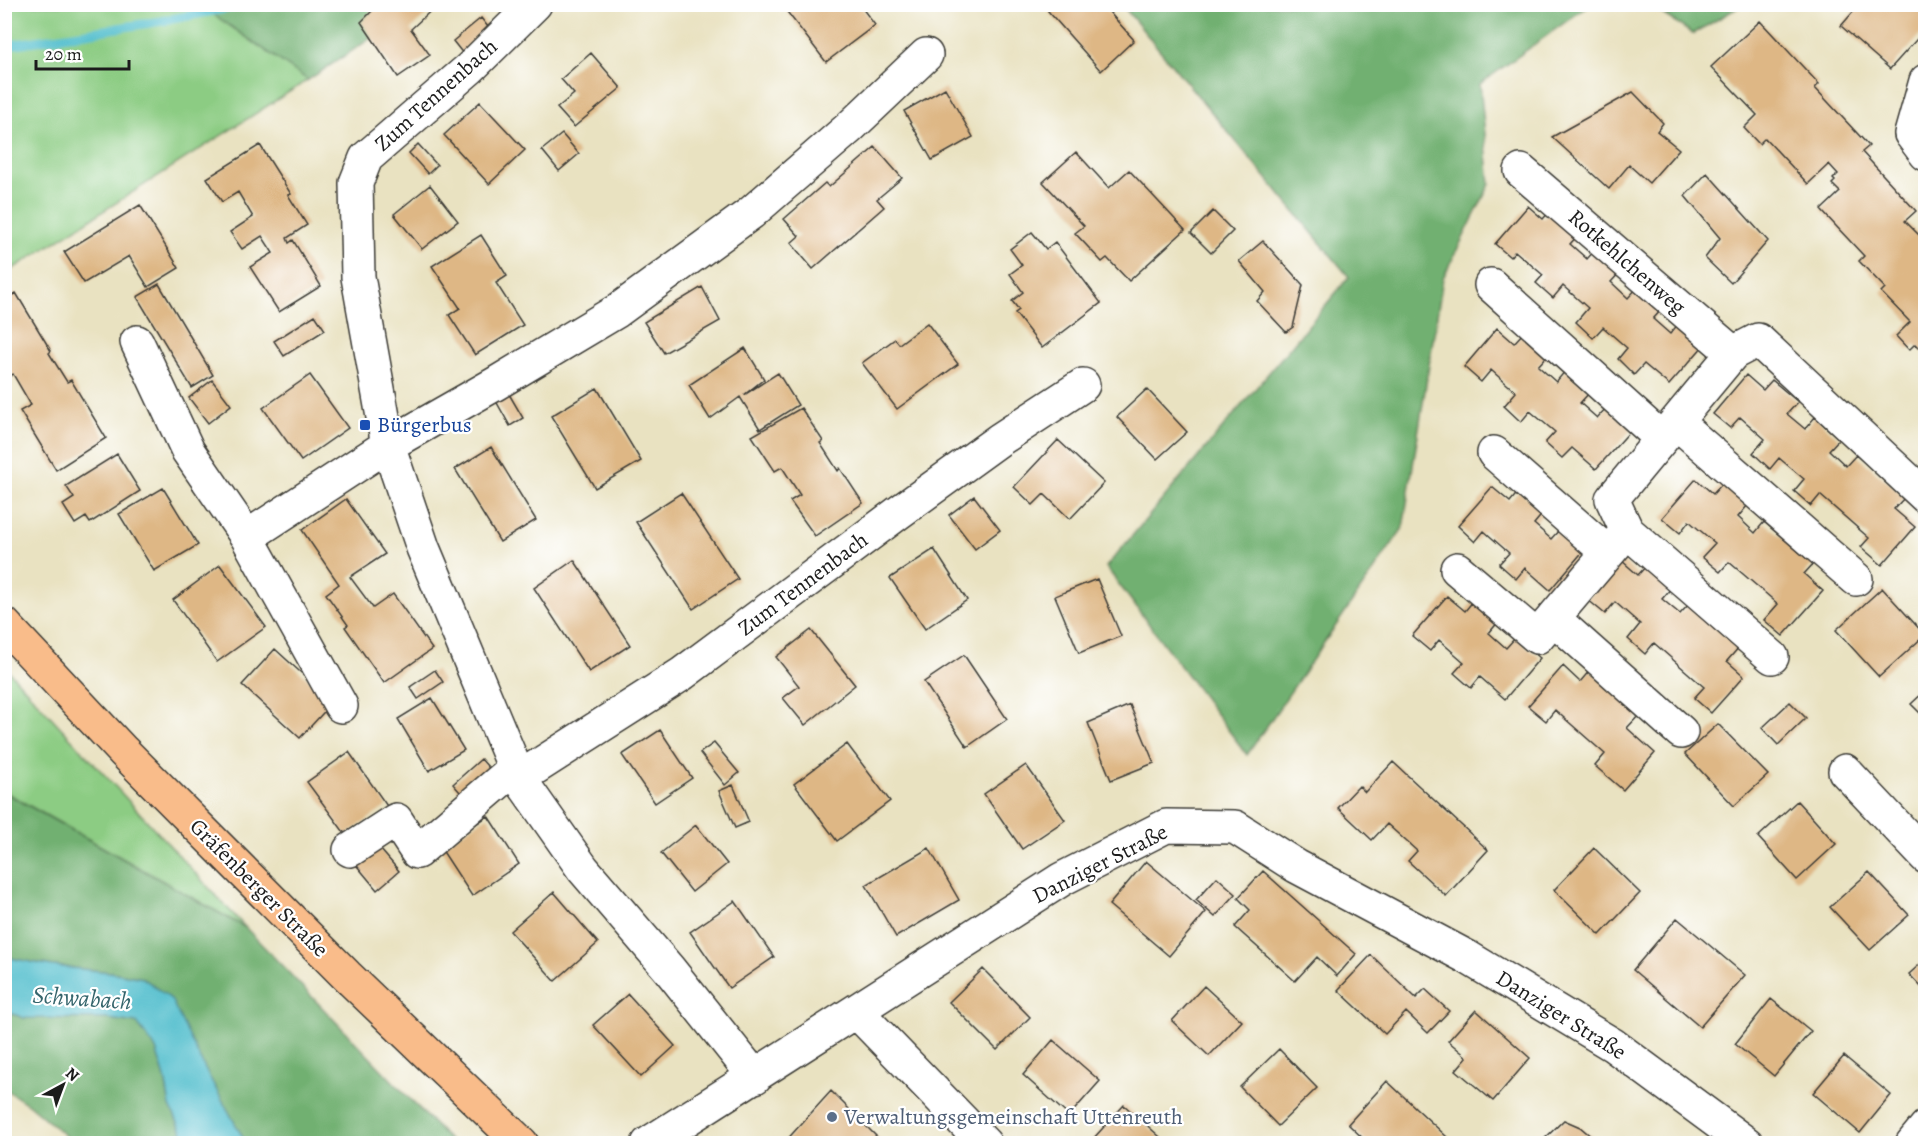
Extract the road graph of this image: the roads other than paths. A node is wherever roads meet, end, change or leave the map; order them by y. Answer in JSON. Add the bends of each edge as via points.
{"nodes":[{"id":1,"x":535,"y":4,"type":"edge"},
{"id":2,"x":926,"y":55,"type":"dead end"},
{"id":3,"x":1926,"y":81,"type":"edge"},
{"id":4,"x":1926,"y":154,"type":"edge"},
{"id":5,"x":1521,"y":171,"type":"dead end"},
{"id":6,"x":1491,"y":285,"type":"dead end"},
{"id":7,"x":137,"y":342,"type":"dead end"},
{"id":8,"x":1733,"y":353,"type":"junction"},
{"id":9,"x":1083,"y":385,"type":"dead end"},
{"id":10,"x":1669,"y":430,"type":"junction"},
{"id":11,"x":388,"y":446,"type":"junction"},
{"id":12,"x":1494,"y":453,"type":"dead end"},
{"id":13,"x":1926,"y":497,"type":"edge"},
{"id":14,"x":247,"y":537,"type":"junction"},
{"id":15,"x":1617,"y":542,"type":"junction"},
{"id":16,"x":1457,"y":569,"type":"dead end"},
{"id":17,"x":1856,"y":579,"type":"dead end"},
{"id":18,"x":1553,"y":618,"type":"junction"},
{"id":19,"x":4,"y":624,"type":"edge"},
{"id":20,"x":1772,"y":657,"type":"dead end"},
{"id":21,"x":341,"y":706,"type":"dead end"},
{"id":22,"x":1680,"y":732,"type":"dead end"},
{"id":23,"x":1845,"y":771,"type":"dead end"},
{"id":24,"x":517,"y":773,"type":"junction"},
{"id":25,"x":350,"y":850,"type":"dead end"},
{"id":26,"x":1926,"y":856,"type":"edge"},
{"id":27,"x":856,"y":1011,"type":"junction"},
{"id":28,"x":755,"y":1077,"type":"junction"},
{"id":29,"x":1926,"y":1127,"type":"edge"},
{"id":30,"x":522,"y":1143,"type":"edge"},
{"id":31,"x":648,"y":1143,"type":"edge"},
{"id":32,"x":984,"y":1143,"type":"edge"},
{"id":33,"x":1747,"y":1143,"type":"edge"},
{"id":34,"x":1912,"y":1143,"type":"edge"}],
"edges":[{"from":1,"to":11,"type":"street","name":"Zum Tennenbach","via":[[470,68],[366,158],[356,183],[358,277]]},
{"from":2,"to":11,"type":"street","via":[[751,213],[617,310]]},
{"from":3,"to":4,"type":"street","via":[[1911,134]]},
{"from":5,"to":8,"type":"street","name":"Rotkehlchenweg"},
{"from":6,"to":10,"type":"street"},
{"from":7,"to":14,"type":"street","via":[[188,451]]},
{"from":8,"to":10,"type":"street"},
{"from":8,"to":13,"type":"street","via":[[1758,340]]},
{"from":9,"to":24,"type":"street","name":"Zum Tennenbach","via":[[999,440],[682,674]]},
{"from":10,"to":15,"type":"street","via":[[1612,499]]},
{"from":10,"to":17,"type":"street"},
{"from":11,"to":14,"type":"street"},
{"from":11,"to":24,"type":"street","name":"Zum Tennenbach","via":[[423,548]]},
{"from":12,"to":15,"type":"street"},
{"from":14,"to":21,"type":"street"},
{"from":15,"to":18,"type":"street"},
{"from":15,"to":20,"type":"street"},
{"from":16,"to":18,"type":"street","via":[[1537,637]]},
{"from":18,"to":22,"type":"street"},
{"from":19,"to":30,"type":"main road","name":"Gräfenberger Straße","via":[[123,751],[347,976]]},
{"from":23,"to":26,"type":"street"},
{"from":24,"to":25,"type":"street","via":[[417,852],[396,820]]},
{"from":24,"to":28,"type":"street","name":"Zum Tennenbach","via":[[583,869]]},
{"from":27,"to":28,"type":"street","name":"Danziger Straße"},
{"from":27,"to":32,"type":"street"},
{"from":27,"to":33,"type":"street","name":"Danziger Straße","via":[[1062,879],[1166,826],[1235,827],[1296,866],[1467,957],[1613,1045]]},
{"from":28,"to":31,"type":"street","name":"Danziger Straße"},
{"from":29,"to":34,"type":"street"}]}
